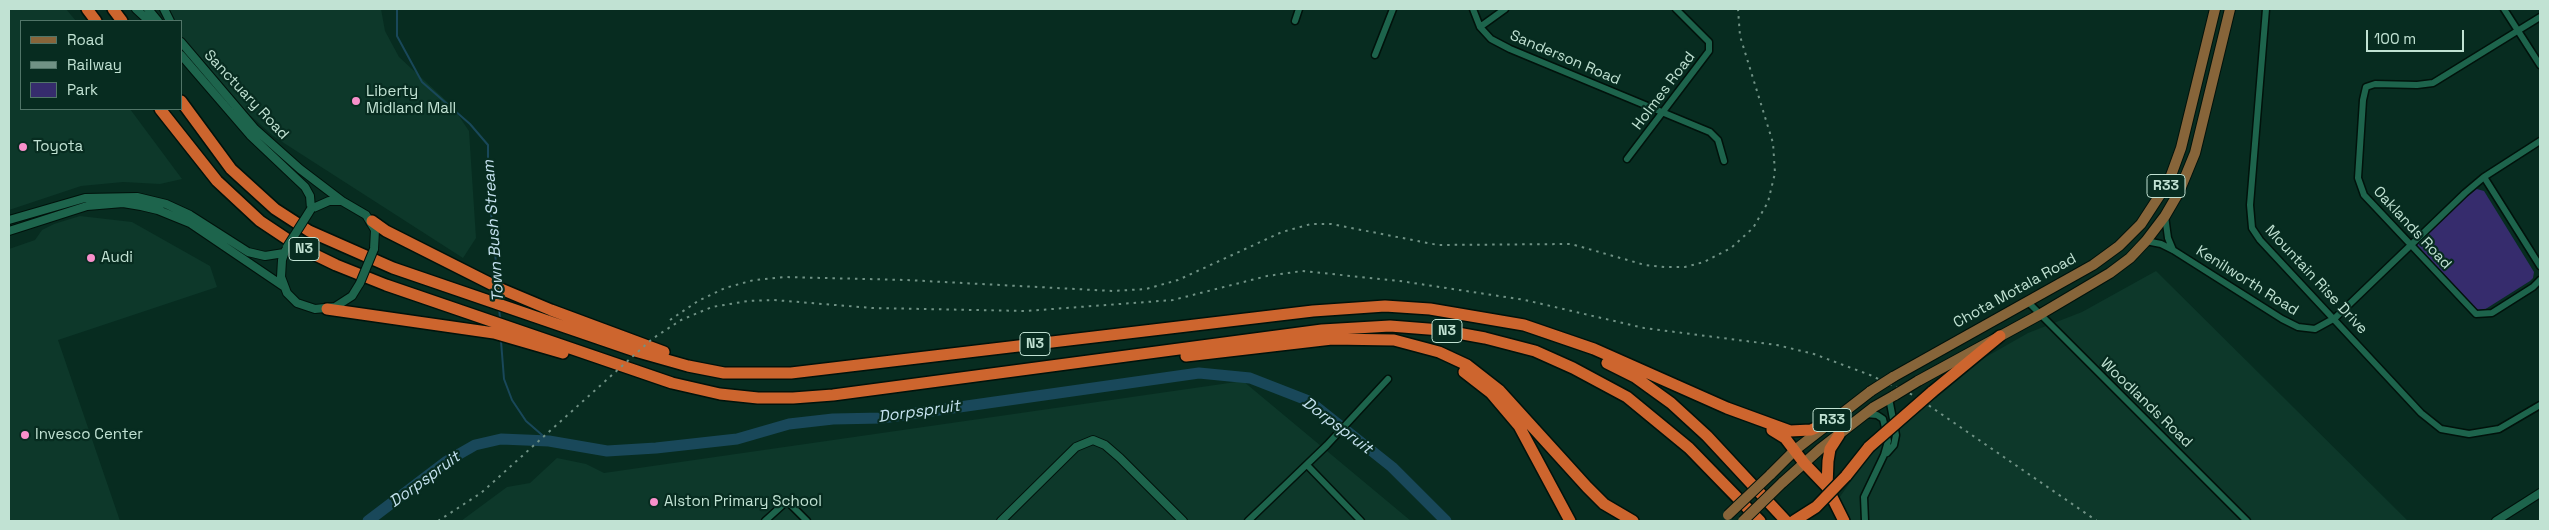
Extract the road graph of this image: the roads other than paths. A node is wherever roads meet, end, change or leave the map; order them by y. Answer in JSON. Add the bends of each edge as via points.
{"nodes":[{"id":1,"x":87,"y":9,"type":"edge"},
{"id":2,"x":113,"y":9,"type":"edge"},
{"id":3,"x":136,"y":9,"type":"edge"},
{"id":4,"x":148,"y":9,"type":"edge"},
{"id":5,"x":164,"y":9,"type":"edge"},
{"id":6,"x":1299,"y":9,"type":"edge"},
{"id":7,"x":1393,"y":9,"type":"edge"},
{"id":8,"x":1473,"y":9,"type":"edge"},
{"id":9,"x":1505,"y":9,"type":"edge"},
{"id":10,"x":1676,"y":9,"type":"edge"},
{"id":11,"x":2215,"y":9,"type":"edge"},
{"id":12,"x":2230,"y":9,"type":"edge"},
{"id":13,"x":2266,"y":9,"type":"edge"},
{"id":14,"x":2504,"y":9,"type":"edge"},
{"id":15,"x":2540,"y":17,"type":"edge"},
{"id":16,"x":95,"y":20,"type":"edge"},
{"id":17,"x":121,"y":20,"type":"edge"},
{"id":18,"x":149,"y":20,"type":"edge"},
{"id":19,"x":157,"y":20,"type":"edge"},
{"id":20,"x":170,"y":20,"type":"edge"},
{"id":21,"x":1295,"y":21,"type":"dead end"},
{"id":22,"x":1480,"y":27,"type":"junction"},
{"id":23,"x":2518,"y":30,"type":"junction"},
{"id":24,"x":182,"y":43,"type":"edge"},
{"id":25,"x":1375,"y":55,"type":"dead end"},
{"id":26,"x":182,"y":56,"type":"edge"},
{"id":27,"x":2540,"y":65,"type":"edge"},
{"id":28,"x":182,"y":102,"type":"edge"},
{"id":29,"x":161,"y":110,"type":"edge"},
{"id":30,"x":1662,"y":113,"type":"junction"},
{"id":31,"x":2540,"y":141,"type":"edge"},
{"id":32,"x":1627,"y":159,"type":"dead end"},
{"id":33,"x":1724,"y":161,"type":"dead end"},
{"id":34,"x":2484,"y":177,"type":"junction"},
{"id":35,"x":342,"y":201,"type":"junction"},
{"id":36,"x":311,"y":209,"type":"junction"},
{"id":37,"x":2165,"y":216,"type":"junction"},
{"id":38,"x":9,"y":220,"type":"edge"},
{"id":39,"x":372,"y":221,"type":"junction"},
{"id":40,"x":9,"y":231,"type":"edge"},
{"id":41,"x":2146,"y":241,"type":"junction"},
{"id":42,"x":2411,"y":244,"type":"junction"},
{"id":43,"x":286,"y":250,"type":"junction"},
{"id":44,"x":2173,"y":250,"type":"junction"},
{"id":45,"x":2540,"y":266,"type":"edge"},
{"id":46,"x":2540,"y":280,"type":"edge"},
{"id":47,"x":283,"y":286,"type":"junction"},
{"id":48,"x":2028,"y":302,"type":"junction"},
{"id":49,"x":327,"y":309,"type":"junction"},
{"id":50,"x":1469,"y":313,"type":"junction"},
{"id":51,"x":2039,"y":315,"type":"junction"},
{"id":52,"x":2335,"y":318,"type":"junction"},
{"id":53,"x":499,"y":329,"type":"junction"},
{"id":54,"x":2000,"y":336,"type":"junction"},
{"id":55,"x":1354,"y":338,"type":"junction"},
{"id":56,"x":1075,"y":363,"type":"junction"},
{"id":57,"x":791,"y":373,"type":"junction"},
{"id":58,"x":1388,"y":379,"type":"dead end"},
{"id":59,"x":1892,"y":396,"type":"junction"},
{"id":60,"x":2540,"y":404,"type":"edge"},
{"id":61,"x":1742,"y":414,"type":"junction"},
{"id":62,"x":1865,"y":414,"type":"junction"},
{"id":63,"x":1829,"y":422,"type":"junction"},
{"id":64,"x":1839,"y":435,"type":"junction"},
{"id":65,"x":1795,"y":450,"type":"junction"},
{"id":66,"x":1884,"y":455,"type":"junction"},
{"id":67,"x":1804,"y":463,"type":"junction"},
{"id":68,"x":1307,"y":465,"type":"junction"},
{"id":69,"x":1827,"y":487,"type":"junction"},
{"id":70,"x":2540,"y":493,"type":"edge"},
{"id":71,"x":1725,"y":518,"type":"edge"},
{"id":72,"x":765,"y":521,"type":"edge"},
{"id":73,"x":807,"y":521,"type":"edge"},
{"id":74,"x":1001,"y":521,"type":"edge"},
{"id":75,"x":1182,"y":521,"type":"edge"},
{"id":76,"x":1248,"y":521,"type":"edge"},
{"id":77,"x":1362,"y":521,"type":"edge"},
{"id":78,"x":1570,"y":521,"type":"edge"},
{"id":79,"x":1632,"y":521,"type":"edge"},
{"id":80,"x":1742,"y":521,"type":"edge"},
{"id":81,"x":1760,"y":521,"type":"edge"},
{"id":82,"x":1786,"y":521,"type":"edge"},
{"id":83,"x":1794,"y":521,"type":"edge"},
{"id":84,"x":1844,"y":521,"type":"edge"},
{"id":85,"x":1865,"y":521,"type":"edge"},
{"id":86,"x":2247,"y":521,"type":"edge"},
{"id":87,"x":2496,"y":521,"type":"edge"}],
"edges":[{"from":1,"to":16,"type":"highway"},
{"from":2,"to":17,"type":"highway"},
{"from":3,"to":18,"type":"street"},
{"from":4,"to":19,"type":"street"},
{"from":5,"to":20,"type":"street"},
{"from":6,"to":21,"type":"street"},
{"from":7,"to":25,"type":"street"},
{"from":8,"to":22,"type":"street","name":"Sanderson Road"},
{"from":9,"to":22,"type":"street"},
{"from":10,"to":30,"type":"street","name":"Holmes Road","via":[[1709,42],[1709,51]]},
{"from":11,"to":48,"type":"main road","name":"Chota Motala Road","number":"R33","via":[[2181,148],[2169,181],[2152,208],[2119,246],[2093,265]]},
{"from":12,"to":37,"type":"main road","name":"Chota Motala Road","number":"R33","via":[[2195,153]]},
{"from":13,"to":52,"type":"street","name":"Mountain Rise Drive","via":[[2250,217],[2252,228]]},
{"from":14,"to":23,"type":"street"},
{"from":15,"to":23,"type":"street","name":"Oaklands Road"},
{"from":22,"to":30,"type":"street","name":"Sanderson Road","via":[[1491,39],[1510,49]]},
{"from":23,"to":27,"type":"street"},
{"from":23,"to":42,"type":"street","name":"Oaklands Road","via":[[2433,83],[2376,84],[2364,92],[2358,184],[2364,195]]},
{"from":24,"to":35,"type":"street","name":"Sanctuary Road","via":[[255,129]]},
{"from":26,"to":36,"type":"street","name":"Sanctuary Road","via":[[250,135],[305,187]]},
{"from":28,"to":57,"type":"highway","number":"N3","via":[[231,169],[275,209],[309,231],[393,268],[635,351],[724,373]]},
{"from":29,"to":53,"type":"highway","number":"N3","via":[[217,181],[260,221],[299,247],[336,265]]},
{"from":30,"to":32,"type":"street","name":"Holmes Road"},
{"from":30,"to":33,"type":"street","name":"Sanderson Road","via":[[1710,132],[1718,140]]},
{"from":31,"to":34,"type":"street","name":"Kenilworth Road"},
{"from":34,"to":42,"type":"street","name":"Kenilworth Road"},
{"from":34,"to":45,"type":"street"},
{"from":35,"to":36,"type":"street","via":[[329,201]]},
{"from":35,"to":39,"type":"street"},
{"from":36,"to":43,"type":"street","bridge":true},
{"from":37,"to":41,"type":"main road","name":"Chota Motala Road","number":"R33"},
{"from":37,"to":44,"type":"street","name":"Kenilworth Road"},
{"from":38,"to":43,"type":"street","via":[[84,198],[137,197],[166,204],[190,215],[248,252],[265,256]]},
{"from":39,"to":49,"type":"street","bridge":true,"via":[[376,236],[374,249],[360,283],[345,302]]},
{"from":39,"to":57,"type":"highway","via":[[497,287],[686,360]]},
{"from":40,"to":47,"type":"street","via":[[87,206],[124,203],[141,206],[190,223]]},
{"from":41,"to":44,"type":"street","name":"Kenilworth Road"},
{"from":41,"to":51,"type":"main road","name":"Chota Motala Road","number":"R33","via":[[2110,273]]},
{"from":42,"to":46,"type":"street","name":"Oaklands Road","via":[[2470,309],[2480,315],[2492,313]]},
{"from":42,"to":52,"type":"street","name":"Kenilworth Road"},
{"from":43,"to":47,"type":"street","via":[[280,269]]},
{"from":44,"to":52,"type":"street","name":"Kenilworth Road","via":[[2298,327],[2315,329]]},
{"from":47,"to":49,"type":"street","via":[[297,303]]},
{"from":48,"to":51,"type":"street","name":"Woodlands Road"},
{"from":48,"to":63,"type":"main road","name":"Chota Motala Road","number":"R33","bridge":true,"via":[[1893,376]]},
{"from":49,"to":53,"type":"highway"},
{"from":50,"to":57,"type":"highway","number":"N3","via":[[1385,306],[1313,311]]},
{"from":50,"to":61,"type":"highway","via":[[1524,325],[1594,349]]},
{"from":50,"to":82,"type":"highway","number":"N3","via":[[1524,328],[1594,356],[1635,377],[1707,436]]},
{"from":51,"to":54,"type":"main road","name":"Chota Motala Road","number":"R33"},
{"from":51,"to":86,"type":"street","name":"Woodlands Road"},
{"from":52,"to":60,"type":"street","name":"Mountain Rise Drive","via":[[2421,413],[2442,430],[2469,434],[2499,429]]},
{"from":53,"to":56,"type":"highway","number":"N3","via":[[591,362],[720,394],[758,398],[833,395]]},
{"from":54,"to":59,"type":"main road","name":"Chota Motala Road","number":"R33","bridge":true},
{"from":54,"to":83,"type":"highway","bridge":true,"via":[[1869,447],[1816,507]]},
{"from":55,"to":56,"type":"highway","via":[[1317,339],[1115,365]]},
{"from":55,"to":78,"type":"highway","via":[[1417,351],[1443,361],[1491,393],[1519,426]]},
{"from":55,"to":79,"type":"highway","via":[[1418,345],[1467,365],[1484,377],[1531,423],[1586,487],[1604,504]]},
{"from":56,"to":81,"type":"highway","number":"N3","via":[[1322,330],[1390,326],[1485,338],[1535,352],[1627,397],[1689,448]]},
{"from":58,"to":68,"type":"street"},
{"from":59,"to":62,"type":"main road","name":"Chota Motala Road","number":"R33"},
{"from":59,"to":66,"type":"street","via":[[1896,435],[1894,445]]},
{"from":61,"to":63,"type":"highway","via":[[1790,431],[1811,430]]},
{"from":61,"to":65,"type":"highway","via":[[1780,434]]},
{"from":62,"to":64,"type":"main road","name":"Chota Motala Road","number":"R33"},
{"from":62,"to":66,"type":"street","via":[[1883,419],[1888,440]]},
{"from":63,"to":65,"type":"main road","name":"Chota Motala Road","number":"R33"},
{"from":64,"to":67,"type":"main road","name":"Chota Motala Road","number":"R33"},
{"from":64,"to":69,"type":"highway","via":[[1830,449]]},
{"from":65,"to":67,"type":"highway"},
{"from":65,"to":71,"type":"main road","name":"Chota Motala Road","number":"R33","bridge":true},
{"from":66,"to":85,"type":"street","via":[[1864,497]]},
{"from":67,"to":69,"type":"highway"},
{"from":67,"to":80,"type":"main road","name":"Chota Motala Road","bridge":true},
{"from":68,"to":76,"type":"street"},
{"from":68,"to":77,"type":"street"},
{"from":69,"to":84,"type":"highway"},
{"from":70,"to":87,"type":"street"},
{"from":72,"to":73,"type":"street","via":[[787,502]]},
{"from":74,"to":75,"type":"street","via":[[1076,447],[1093,440],[1106,445]]}]}
